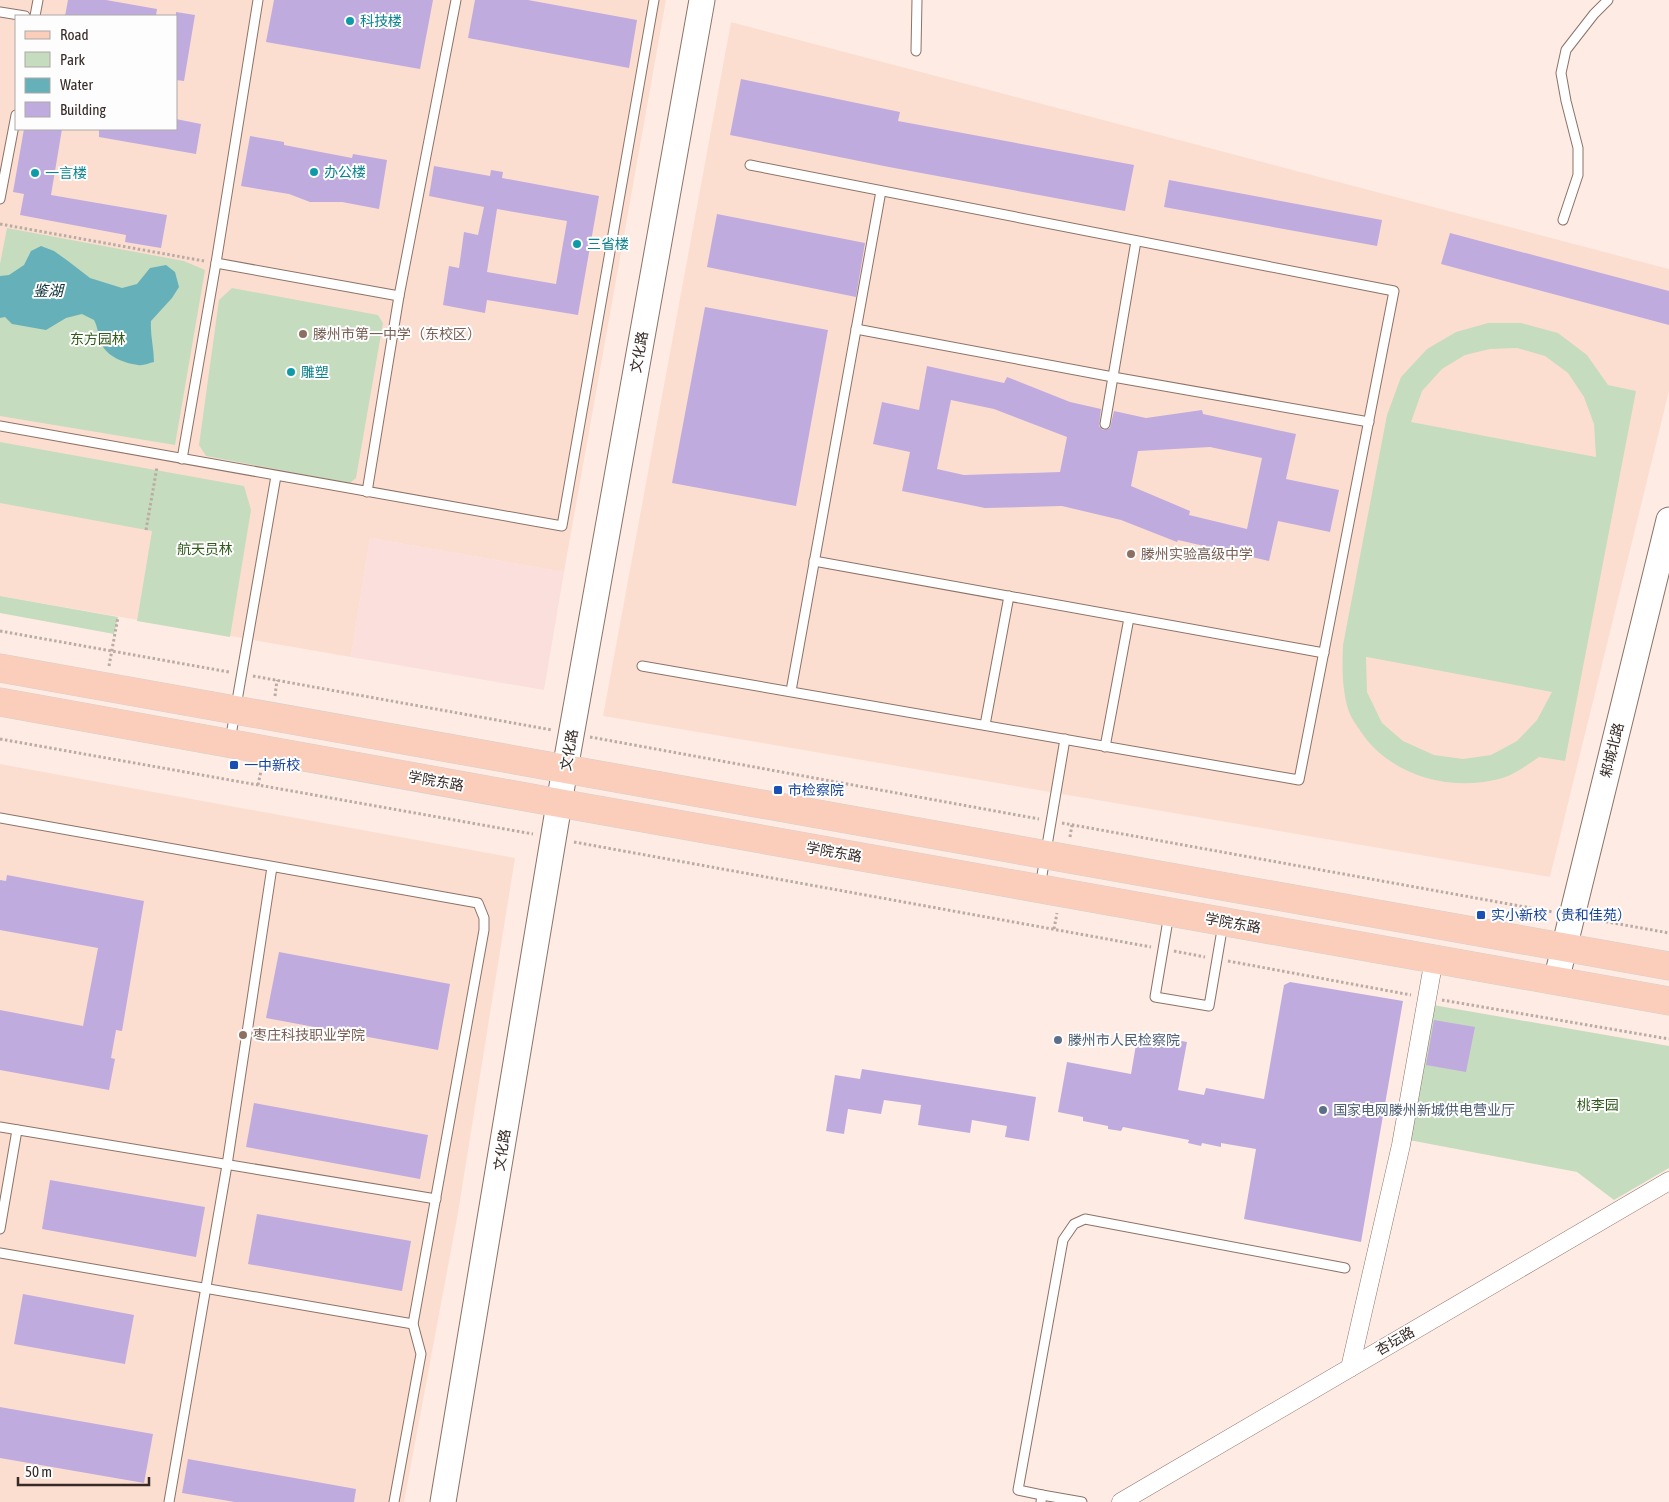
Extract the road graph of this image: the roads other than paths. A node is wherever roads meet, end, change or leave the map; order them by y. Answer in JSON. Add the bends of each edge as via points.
{"nodes":[{"id":1,"x":38,"y":0,"type":"edge"},
{"id":2,"x":258,"y":0,"type":"edge"},
{"id":3,"x":456,"y":0,"type":"edge"},
{"id":4,"x":654,"y":0,"type":"edge"},
{"id":5,"x":702,"y":0,"type":"edge"},
{"id":6,"x":917,"y":0,"type":"edge"},
{"id":7,"x":1608,"y":0,"type":"edge"},
{"id":8,"x":0,"y":12,"type":"edge"},
{"id":9,"x":19,"y":15,"type":"edge"},
{"id":10,"x":35,"y":15,"type":"edge"},
{"id":11,"x":916,"y":51,"type":"dead end"},
{"id":12,"x":15,"y":120,"type":"edge"},
{"id":13,"x":750,"y":165,"type":"dead end"},
{"id":14,"x":881,"y":191,"type":"junction"},
{"id":15,"x":0,"y":199,"type":"edge"},
{"id":16,"x":1563,"y":220,"type":"dead end"},
{"id":17,"x":1136,"y":241,"type":"junction"},
{"id":18,"x":216,"y":263,"type":"junction"},
{"id":19,"x":399,"y":296,"type":"junction"},
{"id":20,"x":856,"y":329,"type":"junction"},
{"id":21,"x":1113,"y":377,"type":"junction"},
{"id":22,"x":1369,"y":422,"type":"junction"},
{"id":23,"x":1105,"y":424,"type":"dead end"},
{"id":24,"x":0,"y":426,"type":"edge"},
{"id":25,"x":182,"y":459,"type":"junction"},
{"id":26,"x":276,"y":476,"type":"junction"},
{"id":27,"x":367,"y":492,"type":"junction"},
{"id":28,"x":1669,"y":520,"type":"edge"},
{"id":29,"x":814,"y":561,"type":"junction"},
{"id":30,"x":1009,"y":596,"type":"junction"},
{"id":31,"x":1129,"y":618,"type":"junction"},
{"id":32,"x":1324,"y":653,"type":"junction"},
{"id":33,"x":642,"y":666,"type":"dead end"},
{"id":34,"x":0,"y":668,"type":"edge"},
{"id":35,"x":791,"y":691,"type":"junction"},
{"id":36,"x":0,"y":702,"type":"edge"},
{"id":37,"x":236,"y":710,"type":"junction"},
{"id":38,"x":985,"y":725,"type":"junction"},
{"id":39,"x":1065,"y":739,"type":"junction"},
{"id":40,"x":230,"y":744,"type":"junction"},
{"id":41,"x":1106,"y":747,"type":"junction"},
{"id":42,"x":566,"y":769,"type":"junction"},
{"id":43,"x":560,"y":803,"type":"junction"},
{"id":44,"x":0,"y":818,"type":"edge"},
{"id":45,"x":1046,"y":855,"type":"junction"},
{"id":46,"x":272,"y":867,"type":"junction"},
{"id":47,"x":1040,"y":888,"type":"junction"},
{"id":48,"x":1169,"y":911,"type":"junction"},
{"id":49,"x":1224,"y":921,"type":"junction"},
{"id":50,"x":1564,"y":947,"type":"junction"},
{"id":51,"x":1434,"y":959,"type":"junction"},
{"id":52,"x":1669,"y":966,"type":"edge"},
{"id":53,"x":1556,"y":981,"type":"junction"},
{"id":54,"x":1669,"y":1001,"type":"edge"},
{"id":55,"x":0,"y":1127,"type":"edge"},
{"id":56,"x":17,"y":1130,"type":"junction"},
{"id":57,"x":227,"y":1165,"type":"junction"},
{"id":58,"x":1669,"y":1181,"type":"edge"},
{"id":59,"x":436,"y":1199,"type":"junction"},
{"id":60,"x":0,"y":1229,"type":"edge"},
{"id":61,"x":0,"y":1253,"type":"edge"},
{"id":62,"x":1346,"y":1268,"type":"dead end"},
{"id":63,"x":206,"y":1288,"type":"junction"},
{"id":64,"x":414,"y":1324,"type":"junction"},
{"id":65,"x":1350,"y":1368,"type":"junction"},
{"id":66,"x":1042,"y":1499,"type":"edge"},
{"id":67,"x":169,"y":1502,"type":"edge"},
{"id":68,"x":394,"y":1502,"type":"edge"},
{"id":69,"x":443,"y":1502,"type":"edge"},
{"id":70,"x":1082,"y":1502,"type":"edge"},
{"id":71,"x":1121,"y":1502,"type":"edge"}],
"edges":[{"from":1,"to":10,"type":"lane"},
{"from":2,"to":18,"type":"lane"},
{"from":3,"to":19,"type":"lane"},
{"from":4,"to":27,"type":"lane","via":[[562,526]]},
{"from":5,"to":42,"type":"street","name":"文化路"},
{"from":6,"to":11,"type":"lane"},
{"from":7,"to":16,"type":"lane","via":[[1566,50],[1561,72],[1578,148],[1578,175]]},
{"from":8,"to":9,"type":"lane"},
{"from":12,"to":15,"type":"lane"},
{"from":13,"to":14,"type":"lane"},
{"from":14,"to":17,"type":"lane"},
{"from":14,"to":20,"type":"lane"},
{"from":17,"to":21,"type":"lane"},
{"from":17,"to":22,"type":"lane","via":[[1394,291]]},
{"from":18,"to":19,"type":"lane"},
{"from":18,"to":25,"type":"lane"},
{"from":19,"to":27,"type":"lane"},
{"from":20,"to":21,"type":"lane"},
{"from":20,"to":29,"type":"lane"},
{"from":21,"to":22,"type":"lane"},
{"from":21,"to":23,"type":"lane"},
{"from":22,"to":32,"type":"lane"},
{"from":24,"to":25,"type":"lane"},
{"from":25,"to":26,"type":"lane"},
{"from":26,"to":27,"type":"lane"},
{"from":26,"to":37,"type":"lane"},
{"from":28,"to":50,"type":"street","name":"邾城北路"},
{"from":29,"to":30,"type":"lane"},
{"from":29,"to":35,"type":"lane"},
{"from":30,"to":31,"type":"lane"},
{"from":30,"to":38,"type":"lane"},
{"from":31,"to":32,"type":"lane"},
{"from":31,"to":41,"type":"lane"},
{"from":32,"to":41,"type":"lane","via":[[1299,780]]},
{"from":33,"to":35,"type":"lane"},
{"from":34,"to":37,"type":"main road"},
{"from":35,"to":38,"type":"lane"},
{"from":36,"to":40,"type":"main road","name":"学院东路"},
{"from":37,"to":40,"type":"lane"},
{"from":37,"to":42,"type":"main road"},
{"from":38,"to":39,"type":"lane"},
{"from":39,"to":41,"type":"lane"},
{"from":39,"to":45,"type":"lane"},
{"from":40,"to":43,"type":"main road","name":"学院东路"},
{"from":42,"to":43,"type":"street","name":"文化路"},
{"from":42,"to":45,"type":"main road"},
{"from":43,"to":47,"type":"main road","name":"学院东路"},
{"from":43,"to":69,"type":"street","name":"文化路"},
{"from":44,"to":46,"type":"lane"},
{"from":45,"to":47,"type":"lane"},
{"from":45,"to":50,"type":"main road"},
{"from":46,"to":57,"type":"lane"},
{"from":46,"to":59,"type":"lane","via":[[478,903],[484,918],[484,930]]},
{"from":47,"to":48,"type":"main road","name":"学院东路"},
{"from":48,"to":49,"type":"main road","name":"学院东路"},
{"from":48,"to":49,"type":"lane","via":[[1155,997],[1209,1006]]},
{"from":49,"to":51,"type":"main road","name":"学院东路"},
{"from":50,"to":52,"type":"main road"},
{"from":50,"to":53,"type":"street","name":"邾城北路"},
{"from":51,"to":53,"type":"main road","name":"学院东路"},
{"from":51,"to":65,"type":"street","via":[[1401,1145]]},
{"from":53,"to":54,"type":"main road","name":"学院东路"},
{"from":55,"to":56,"type":"lane"},
{"from":56,"to":57,"type":"lane"},
{"from":56,"to":60,"type":"lane"},
{"from":57,"to":59,"type":"lane"},
{"from":57,"to":63,"type":"lane"},
{"from":58,"to":65,"type":"street","name":"杏坛路"},
{"from":59,"to":64,"type":"lane"},
{"from":61,"to":63,"type":"lane"},
{"from":62,"to":66,"type":"lane","via":[[1084,1219],[1074,1224],[1063,1240],[1018,1490]]},
{"from":63,"to":64,"type":"lane"},
{"from":63,"to":67,"type":"lane"},
{"from":64,"to":68,"type":"lane","via":[[421,1354]]},
{"from":65,"to":71,"type":"street","name":"杏坛路"},
{"from":66,"to":70,"type":"lane"}]}
